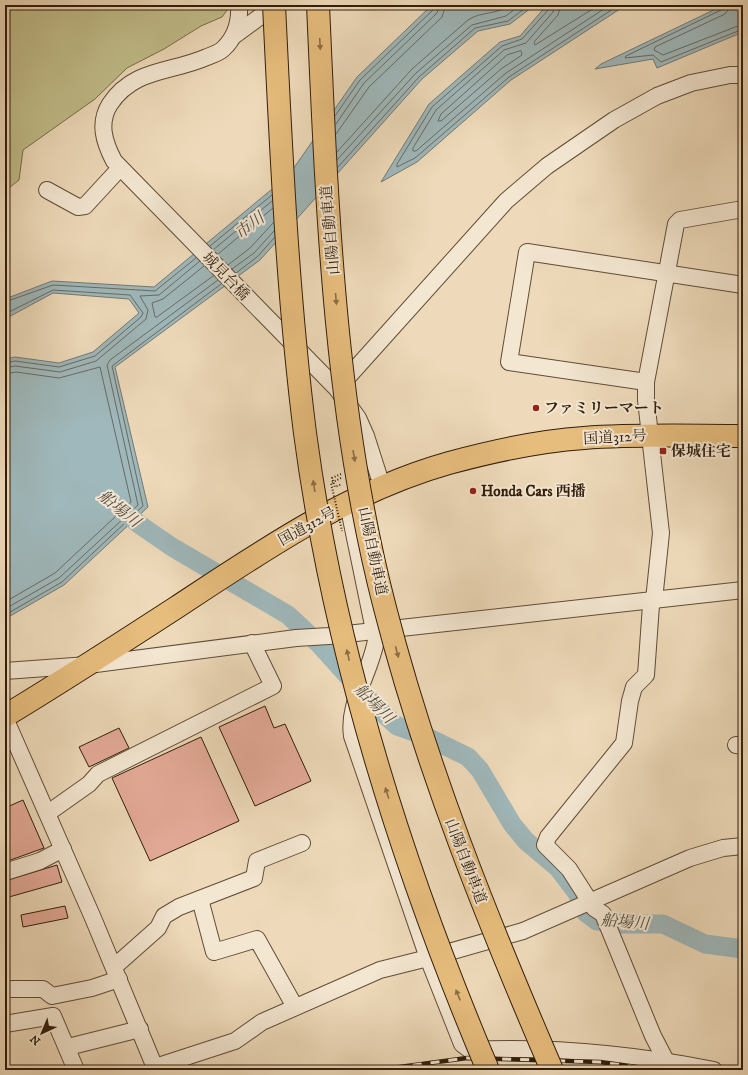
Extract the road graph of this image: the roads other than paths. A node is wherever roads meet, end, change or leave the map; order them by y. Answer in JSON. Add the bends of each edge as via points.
{"nodes":[{"id":1,"x":239,"y":5,"type":"edge"},
{"id":2,"x":275,"y":5,"type":"edge"},
{"id":3,"x":318,"y":5,"type":"edge"},
{"id":4,"x":235,"y":35,"type":"junction"},
{"id":5,"x":743,"y":75,"type":"edge"},
{"id":6,"x":120,"y":168,"type":"junction"},
{"id":7,"x":48,"y":190,"type":"dead end"},
{"id":8,"x":743,"y":209,"type":"edge"},
{"id":9,"x":667,"y":273,"type":"junction"},
{"id":10,"x":743,"y":285,"type":"edge"},
{"id":11,"x":646,"y":382,"type":"junction"},
{"id":12,"x":334,"y":387,"type":"junction"},
{"id":13,"x":651,"y":436,"type":"junction"},
{"id":14,"x":743,"y":436,"type":"edge"},
{"id":15,"x":382,"y":486,"type":"junction"},
{"id":16,"x":348,"y":504,"type":"junction"},
{"id":17,"x":743,"y":590,"type":"edge"},
{"id":18,"x":654,"y":600,"type":"junction"},
{"id":19,"x":374,"y":630,"type":"junction"},
{"id":20,"x":252,"y":644,"type":"junction"},
{"id":21,"x":88,"y":665,"type":"junction"},
{"id":22,"x":5,"y":672,"type":"edge"},
{"id":23,"x":5,"y":717,"type":"edge"},
{"id":24,"x":48,"y":813,"type":"junction"},
{"id":25,"x":302,"y":843,"type":"dead end"},
{"id":26,"x":743,"y":846,"type":"edge"},
{"id":27,"x":62,"y":849,"type":"junction"},
{"id":28,"x":5,"y":872,"type":"edge"},
{"id":29,"x":200,"y":899,"type":"junction"},
{"id":30,"x":590,"y":900,"type":"junction"},
{"id":31,"x":428,"y":958,"type":"junction"},
{"id":32,"x":116,"y":973,"type":"junction"},
{"id":33,"x":5,"y":990,"type":"edge"},
{"id":34,"x":295,"y":1007,"type":"junction"},
{"id":35,"x":5,"y":1024,"type":"edge"},
{"id":36,"x":140,"y":1029,"type":"junction"},
{"id":37,"x":68,"y":1047,"type":"junction"},
{"id":38,"x":666,"y":1061,"type":"junction"},
{"id":39,"x":155,"y":1068,"type":"edge"},
{"id":40,"x":76,"y":1070,"type":"edge"},
{"id":41,"x":488,"y":1070,"type":"edge"},
{"id":42,"x":552,"y":1070,"type":"edge"},
{"id":43,"x":556,"y":1070,"type":"edge"},
{"id":44,"x":618,"y":1070,"type":"edge"},
{"id":45,"x":714,"y":1070,"type":"edge"}],
"edges":[{"from":1,"to":4,"type":"street"},
{"from":2,"to":4,"type":"street","name":"城見台橋"},
{"from":41,"to":2,"type":"highway","one_way":true,"bridge":true,"via":[[406,858],[351,670],[333,590],[306,435],[295,342],[287,253]]},
{"from":3,"to":42,"type":"highway","name":"山陽自動車道","one_way":true,"bridge":true,"via":[[326,181],[340,348],[349,424],[382,598],[429,761],[456,836],[494,934]]},
{"from":4,"to":6,"type":"street","name":"城見台橋","via":[[222,50],[199,60],[142,76],[125,87],[114,99],[106,111],[102,128],[110,153]]},
{"from":5,"to":12,"type":"street","via":[[692,82],[656,96],[614,120],[547,166],[506,201]]},
{"from":6,"to":7,"type":"street","via":[[85,206],[78,207]]},
{"from":6,"to":12,"type":"street","name":"城見台橋"},
{"from":8,"to":9,"type":"street","via":[[680,220],[676,224]]},
{"from":9,"to":10,"type":"street"},
{"from":9,"to":11,"type":"street"},
{"from":9,"to":11,"type":"street","via":[[527,252],[509,362]]},
{"from":11,"to":13,"type":"street"},
{"from":12,"to":15,"type":"street","name":"城見台橋","via":[[358,418]]},
{"from":13,"to":14,"type":"highway","name":"国道312号"},
{"from":13,"to":15,"type":"highway","name":"国道312号","via":[[584,438],[507,449],[448,463]]},
{"from":13,"to":18,"type":"street","via":[[661,533]]},
{"from":15,"to":16,"type":"highway","name":"国道312号"},
{"from":16,"to":19,"type":"street"},
{"from":16,"to":21,"type":"highway","name":"国道312号","via":[[302,527]]},
{"from":17,"to":18,"type":"street"},
{"from":18,"to":19,"type":"street"},
{"from":18,"to":30,"type":"street","via":[[651,605],[646,675],[634,687],[624,744],[545,844],[569,869]]},
{"from":19,"to":20,"type":"street"},
{"from":19,"to":31,"type":"street","bridge":true,"via":[[374,655],[351,715],[352,736]]},
{"from":20,"to":21,"type":"street"},
{"from":20,"to":24,"type":"street","via":[[273,686],[98,774],[89,784]]},
{"from":21,"to":22,"type":"street"},
{"from":21,"to":23,"type":"highway","name":"国道312号"},
{"from":23,"to":24,"type":"street"},
{"from":24,"to":27,"type":"street"},
{"from":25,"to":29,"type":"street","via":[[256,861],[254,878]]},
{"from":26,"to":30,"type":"street","via":[[723,848],[690,858]]},
{"from":27,"to":28,"type":"street","via":[[40,861]]},
{"from":27,"to":32,"type":"street"},
{"from":29,"to":32,"type":"street","via":[[164,916],[158,928]]},
{"from":29,"to":34,"type":"street","via":[[214,952],[257,938]]},
{"from":30,"to":31,"type":"street","via":[[523,931]]},
{"from":30,"to":38,"type":"street","via":[[594,908],[602,914]]},
{"from":31,"to":34,"type":"street","via":[[380,970]]},
{"from":31,"to":38,"type":"street","via":[[462,1044],[470,1050],[568,1049]]},
{"from":32,"to":33,"type":"street","via":[[52,996],[43,989]]},
{"from":32,"to":36,"type":"street"},
{"from":34,"to":39,"type":"street","via":[[262,1022],[235,1041]]},
{"from":35,"to":37,"type":"street","via":[[53,1016],[60,1036]]},
{"from":36,"to":37,"type":"street"},
{"from":36,"to":39,"type":"street"},
{"from":37,"to":40,"type":"street"},
{"from":38,"to":45,"type":"street"},
{"from":43,"to":44,"type":"street"}]}
